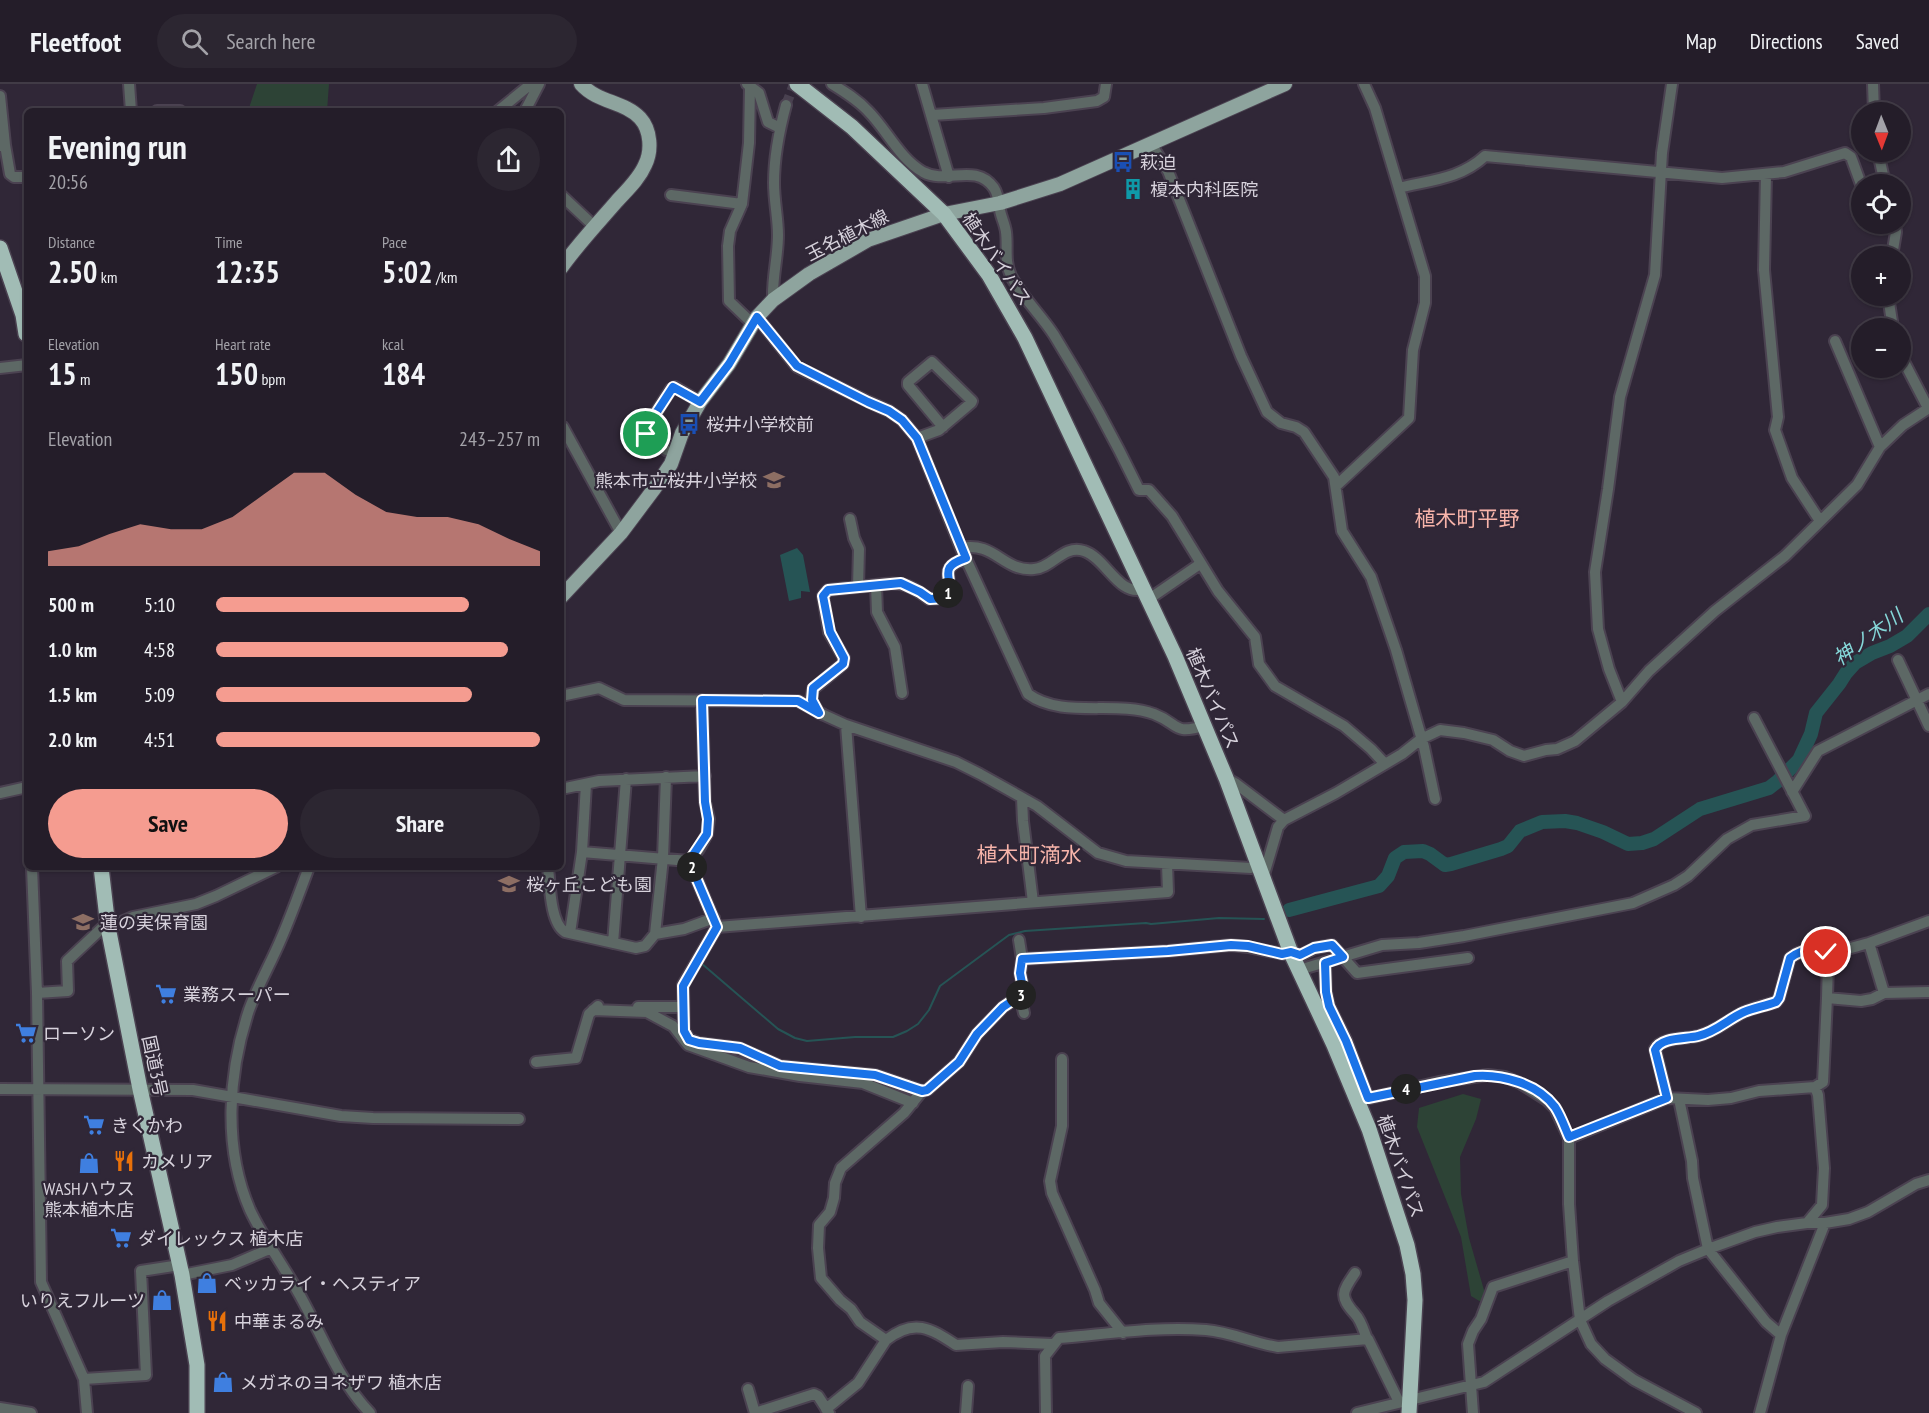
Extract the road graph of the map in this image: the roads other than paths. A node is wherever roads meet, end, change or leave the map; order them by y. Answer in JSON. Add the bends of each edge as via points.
{"nodes":[{"id":1,"x":129,"y":84,"type":"edge"},
{"id":2,"x":531,"y":84,"type":"edge"},
{"id":3,"x":539,"y":84,"type":"edge"},
{"id":4,"x":581,"y":84,"type":"edge"},
{"id":5,"x":797,"y":84,"type":"edge"},
{"id":6,"x":832,"y":84,"type":"edge"},
{"id":7,"x":922,"y":84,"type":"edge"},
{"id":8,"x":1106,"y":84,"type":"edge"},
{"id":9,"x":1285,"y":84,"type":"edge"},
{"id":10,"x":1364,"y":84,"type":"edge"},
{"id":11,"x":1672,"y":84,"type":"edge"},
{"id":12,"x":1873,"y":84,"type":"edge"},
{"id":13,"x":749,"y":85,"type":"edge"},
{"id":14,"x":0,"y":96,"type":"edge"},
{"id":15,"x":1874,"y":102,"type":"edge"},
{"id":16,"x":786,"y":105,"type":"tunnel mouth"},
{"id":17,"x":130,"y":108,"type":"edge"},
{"id":18,"x":502,"y":108,"type":"edge"},
{"id":19,"x":527,"y":108,"type":"edge"},
{"id":20,"x":932,"y":115,"type":"junction"},
{"id":21,"x":780,"y":128,"type":"junction"},
{"id":22,"x":1151,"y":144,"type":"junction"},
{"id":23,"x":3,"y":146,"type":"edge"},
{"id":24,"x":1660,"y":172,"type":"junction"},
{"id":25,"x":1766,"y":174,"type":"junction"},
{"id":26,"x":1857,"y":174,"type":"edge"},
{"id":27,"x":24,"y":177,"type":"edge"},
{"id":28,"x":949,"y":177,"type":"junction"},
{"id":29,"x":1399,"y":188,"type":"junction"},
{"id":30,"x":671,"y":195,"type":"dead end"},
{"id":31,"x":564,"y":198,"type":"edge"},
{"id":32,"x":999,"y":203,"type":"junction"},
{"id":33,"x":742,"y":204,"type":"junction"},
{"id":34,"x":944,"y":214,"type":"junction"},
{"id":35,"x":595,"y":227,"type":"junction"},
{"id":36,"x":0,"y":248,"type":"edge"},
{"id":37,"x":564,"y":264,"type":"edge"},
{"id":38,"x":0,"y":274,"type":"edge"},
{"id":39,"x":773,"y":300,"type":"junction"},
{"id":40,"x":755,"y":321,"type":"junction"},
{"id":41,"x":24,"y":322,"type":"edge"},
{"id":42,"x":24,"y":331,"type":"edge"},
{"id":43,"x":1835,"y":341,"type":"dead end"},
{"id":44,"x":24,"y":365,"type":"edge"},
{"id":45,"x":0,"y":368,"type":"edge"},
{"id":46,"x":1911,"y":375,"type":"edge"},
{"id":47,"x":700,"y":402,"type":"junction"},
{"id":48,"x":1928,"y":408,"type":"edge"},
{"id":49,"x":943,"y":426,"type":"junction"},
{"id":50,"x":564,"y":429,"type":"edge"},
{"id":51,"x":917,"y":438,"type":"junction"},
{"id":52,"x":1880,"y":447,"type":"junction"},
{"id":53,"x":666,"y":450,"type":"dead end"},
{"id":54,"x":1336,"y":486,"type":"junction"},
{"id":55,"x":850,"y":519,"type":"dead end"},
{"id":56,"x":1820,"y":520,"type":"junction"},
{"id":57,"x":621,"y":533,"type":"junction"},
{"id":58,"x":964,"y":553,"type":"junction"},
{"id":59,"x":1200,"y":564,"type":"junction"},
{"id":60,"x":876,"y":585,"type":"junction"},
{"id":61,"x":858,"y":587,"type":"junction"},
{"id":62,"x":564,"y":594,"type":"edge"},
{"id":63,"x":1146,"y":594,"type":"junction"},
{"id":64,"x":1898,"y":660,"type":"dead end"},
{"id":65,"x":902,"y":693,"type":"dead end"},
{"id":66,"x":1929,"y":694,"type":"edge"},
{"id":67,"x":564,"y":695,"type":"edge"},
{"id":68,"x":702,"y":700,"type":"junction"},
{"id":69,"x":1917,"y":700,"type":"junction"},
{"id":70,"x":1622,"y":702,"type":"junction"},
{"id":71,"x":819,"y":713,"type":"junction"},
{"id":72,"x":1754,"y":718,"type":"dead end"},
{"id":73,"x":846,"y":725,"type":"junction"},
{"id":74,"x":1204,"y":726,"type":"junction"},
{"id":75,"x":1929,"y":726,"type":"edge"},
{"id":76,"x":1421,"y":739,"type":"junction"},
{"id":77,"x":1385,"y":764,"type":"junction"},
{"id":78,"x":705,"y":776,"type":"junction"},
{"id":79,"x":666,"y":777,"type":"junction"},
{"id":80,"x":1226,"y":778,"type":"junction"},
{"id":81,"x":626,"y":780,"type":"junction"},
{"id":82,"x":586,"y":784,"type":"junction"},
{"id":83,"x":24,"y":788,"type":"edge"},
{"id":84,"x":564,"y":788,"type":"edge"},
{"id":85,"x":1792,"y":792,"type":"junction"},
{"id":86,"x":0,"y":793,"type":"edge"},
{"id":87,"x":1022,"y":798,"type":"junction"},
{"id":88,"x":1435,"y":799,"type":"dead end"},
{"id":89,"x":1284,"y":820,"type":"junction"},
{"id":90,"x":582,"y":852,"type":"junction"},
{"id":91,"x":621,"y":855,"type":"junction"},
{"id":92,"x":663,"y":858,"type":"junction"},
{"id":93,"x":689,"y":861,"type":"junction"},
{"id":94,"x":1167,"y":864,"type":"junction"},
{"id":95,"x":32,"y":870,"type":"edge"},
{"id":96,"x":101,"y":870,"type":"edge"},
{"id":97,"x":270,"y":870,"type":"edge"},
{"id":98,"x":308,"y":870,"type":"edge"},
{"id":99,"x":548,"y":870,"type":"edge"},
{"id":100,"x":1261,"y":872,"type":"junction"},
{"id":101,"x":1033,"y":902,"type":"junction"},
{"id":102,"x":861,"y":917,"type":"junction"},
{"id":103,"x":1929,"y":921,"type":"edge"},
{"id":104,"x":715,"y":922,"type":"junction"},
{"id":105,"x":108,"y":927,"type":"junction"},
{"id":106,"x":570,"y":933,"type":"junction"},
{"id":107,"x":655,"y":934,"type":"junction"},
{"id":108,"x":1019,"y":940,"type":"dead end"},
{"id":109,"x":613,"y":943,"type":"junction"},
{"id":110,"x":1869,"y":943,"type":"junction"},
{"id":111,"x":1291,"y":952,"type":"junction"},
{"id":112,"x":1826,"y":952,"type":"junction"},
{"id":113,"x":1343,"y":957,"type":"junction"},
{"id":114,"x":1468,"y":958,"type":"dead end"},
{"id":115,"x":1022,"y":959,"type":"junction"},
{"id":116,"x":1325,"y":963,"type":"junction"},
{"id":117,"x":1299,"y":970,"type":"junction"},
{"id":118,"x":1929,"y":992,"type":"edge"},
{"id":119,"x":37,"y":993,"type":"junction"},
{"id":120,"x":1884,"y":993,"type":"junction"},
{"id":121,"x":1020,"y":995,"type":"junction"},
{"id":122,"x":1827,"y":998,"type":"junction"},
{"id":123,"x":682,"y":1007,"type":"junction"},
{"id":124,"x":593,"y":1010,"type":"junction"},
{"id":125,"x":1024,"y":1013,"type":"dead end"},
{"id":126,"x":1062,"y":1059,"type":"dead end"},
{"id":127,"x":536,"y":1062,"type":"dead end"},
{"id":128,"x":1815,"y":1087,"type":"junction"},
{"id":129,"x":0,"y":1089,"type":"edge"},
{"id":130,"x":38,"y":1089,"type":"junction"},
{"id":131,"x":140,"y":1089,"type":"junction"},
{"id":132,"x":922,"y":1091,"type":"junction"},
{"id":133,"x":232,"y":1096,"type":"junction"},
{"id":134,"x":1667,"y":1098,"type":"junction"},
{"id":135,"x":1363,"y":1099,"type":"junction"},
{"id":136,"x":1679,"y":1099,"type":"junction"},
{"id":137,"x":913,"y":1103,"type":"junction"},
{"id":138,"x":519,"y":1119,"type":"dead end"},
{"id":139,"x":1569,"y":1137,"type":"junction"},
{"id":140,"x":1929,"y":1180,"type":"edge"},
{"id":141,"x":1807,"y":1223,"type":"junction"},
{"id":142,"x":1825,"y":1223,"type":"junction"},
{"id":143,"x":272,"y":1248,"type":"junction"},
{"id":144,"x":1707,"y":1249,"type":"junction"},
{"id":145,"x":1573,"y":1261,"type":"junction"},
{"id":146,"x":178,"y":1269,"type":"junction"},
{"id":147,"x":1355,"y":1273,"type":"dead end"},
{"id":148,"x":1580,"y":1320,"type":"junction"},
{"id":149,"x":1123,"y":1333,"type":"junction"},
{"id":150,"x":1781,"y":1335,"type":"junction"},
{"id":151,"x":886,"y":1340,"type":"junction"},
{"id":152,"x":1367,"y":1340,"type":"junction"},
{"id":153,"x":1053,"y":1344,"type":"junction"},
{"id":154,"x":197,"y":1365,"type":"junction"},
{"id":155,"x":84,"y":1379,"type":"junction"},
{"id":156,"x":968,"y":1386,"type":"dead end"},
{"id":157,"x":1472,"y":1386,"type":"junction"},
{"id":158,"x":748,"y":1389,"type":"dead end"},
{"id":159,"x":1406,"y":1405,"type":"edge"},
{"id":160,"x":0,"y":1408,"type":"edge"},
{"id":161,"x":828,"y":1411,"type":"edge"},
{"id":162,"x":31,"y":1413,"type":"edge"},
{"id":163,"x":87,"y":1413,"type":"edge"},
{"id":164,"x":195,"y":1413,"type":"edge"},
{"id":165,"x":208,"y":1413,"type":"edge"},
{"id":166,"x":370,"y":1413,"type":"edge"},
{"id":167,"x":755,"y":1413,"type":"edge"},
{"id":168,"x":966,"y":1413,"type":"edge"},
{"id":169,"x":1046,"y":1413,"type":"edge"},
{"id":170,"x":1357,"y":1413,"type":"edge"},
{"id":171,"x":1473,"y":1413,"type":"edge"},
{"id":172,"x":1696,"y":1413,"type":"edge"},
{"id":173,"x":1760,"y":1413,"type":"edge"}],
"edges":[{"from":1,"to":17,"type":"street"},
{"from":2,"to":18,"type":"street"},
{"from":3,"to":19,"type":"street"},
{"from":4,"to":35,"type":"main road","via":[[597,98],[633,111],[648,132],[650,149],[634,182]]},
{"from":5,"to":34,"type":"highway","name":"植木バイパス","via":[[852,127]]},
{"from":6,"to":28,"type":"street","via":[[869,112],[921,171]]},
{"from":7,"to":20,"type":"street"},
{"from":8,"to":20,"type":"street","via":[[1104,98],[1097,101]]},
{"from":9,"to":22,"type":"main road","name":"玉名植木線"},
{"from":10,"to":29,"type":"street"},
{"from":11,"to":24,"type":"street"},
{"from":12,"to":15,"type":"street"},
{"from":13,"to":21,"type":"street","via":[[759,93],[768,122]]},
{"from":13,"to":33,"type":"street","via":[[749,143]]},
{"from":14,"to":23,"type":"street"},
{"from":16,"to":21,"type":"street"},
{"from":20,"to":28,"type":"street"},
{"from":21,"to":39,"type":"street","via":[[774,185],[778,234]]},
{"from":22,"to":32,"type":"main road","name":"玉名植木線","via":[[1060,184]]},
{"from":22,"to":54,"type":"street","via":[[1168,171],[1267,412],[1281,423],[1304,432]]},
{"from":23,"to":27,"type":"street","via":[[10,174]]},
{"from":24,"to":25,"type":"street","via":[[1722,178]]},
{"from":24,"to":29,"type":"street","via":[[1485,156],[1461,174]]},
{"from":24,"to":70,"type":"street","via":[[1655,275],[1620,397],[1595,572],[1598,629]]},
{"from":25,"to":26,"type":"street","via":[[1845,153],[1851,157]]},
{"from":25,"to":56,"type":"street","via":[[1764,270],[1778,417],[1775,430],[1792,478]]},
{"from":28,"to":32,"type":"street","via":[[974,175],[987,181],[995,189]]},
{"from":29,"to":54,"type":"street","via":[[1425,276],[1425,303],[1413,350],[1409,418]]},
{"from":30,"to":33,"type":"street"},
{"from":31,"to":35,"type":"street"},
{"from":32,"to":34,"type":"main road","name":"玉名植木線"},
{"from":32,"to":59,"type":"street","via":[[1010,274],[1080,377],[1139,490],[1149,490],[1172,516]]},
{"from":33,"to":40,"type":"street","via":[[730,231],[729,301]]},
{"from":34,"to":39,"type":"main road","name":"玉名植木線","via":[[868,240]]},
{"from":34,"to":63,"type":"highway","name":"植木バイパス","via":[[989,275],[1025,338]]},
{"from":35,"to":37,"type":"main road"},
{"from":36,"to":41,"type":"highway"},
{"from":38,"to":42,"type":"highway"},
{"from":39,"to":40,"type":"main road","name":"玉名植木線"},
{"from":40,"to":47,"type":"main road","name":"玉名植木線"},
{"from":40,"to":51,"type":"street","via":[[797,366],[889,411]]},
{"from":43,"to":52,"type":"street"},
{"from":44,"to":45,"type":"street"},
{"from":46,"to":48,"type":"street"},
{"from":47,"to":53,"type":"street","via":[[675,387],[671,389],[644,432]]},
{"from":47,"to":57,"type":"main road","name":"玉名植木線","via":[[682,433],[671,464]]},
{"from":48,"to":52,"type":"street"},
{"from":49,"to":49,"type":"street","via":[[972,401],[932,362],[908,385]]},
{"from":49,"to":51,"type":"street"},
{"from":50,"to":57,"type":"street"},
{"from":51,"to":58,"type":"street"},
{"from":52,"to":56,"type":"street","via":[[1857,484]]},
{"from":54,"to":76,"type":"street","via":[[1342,531],[1371,577]]},
{"from":55,"to":61,"type":"street","via":[[859,549]]},
{"from":56,"to":70,"type":"street","via":[[1785,556],[1707,618],[1649,671]]},
{"from":57,"to":62,"type":"main road","name":"玉名植木線"},
{"from":58,"to":60,"type":"street","via":[[948,570],[946,598],[930,599],[901,583]]},
{"from":58,"to":63,"type":"street","via":[[973,546],[983,547],[1018,569],[1036,569],[1065,552],[1084,551],[1127,588]]},
{"from":58,"to":74,"type":"street","via":[[1023,686],[1038,702],[1153,714],[1178,729]]},
{"from":59,"to":63,"type":"street"},
{"from":59,"to":77,"type":"street","via":[[1254,637],[1259,664],[1275,686],[1344,726]]},
{"from":60,"to":61,"type":"street"},
{"from":60,"to":65,"type":"street","via":[[877,612],[895,648]]},
{"from":61,"to":71,"type":"street","via":[[828,590],[823,596],[830,632],[844,658],[843,664],[813,688],[812,700]]},
{"from":63,"to":74,"type":"highway","name":"植木バイパス"},
{"from":64,"to":69,"type":"street"},
{"from":66,"to":69,"type":"street"},
{"from":67,"to":68,"type":"street","via":[[599,688],[624,700]]},
{"from":68,"to":71,"type":"street","via":[[798,701]]},
{"from":68,"to":78,"type":"street"},
{"from":69,"to":75,"type":"street"},
{"from":69,"to":85,"type":"street","via":[[1818,751]]},
{"from":70,"to":76,"type":"street","via":[[1575,741],[1524,756],[1464,732],[1440,730]]},
{"from":71,"to":73,"type":"street"},
{"from":72,"to":85,"type":"street"},
{"from":73,"to":87,"type":"street","via":[[956,762]]},
{"from":73,"to":102,"type":"street"},
{"from":74,"to":80,"type":"highway","name":"植木バイパス"},
{"from":76,"to":77,"type":"street"},
{"from":76,"to":88,"type":"street"},
{"from":77,"to":89,"type":"street"},
{"from":78,"to":79,"type":"street"},
{"from":78,"to":93,"type":"street","via":[[707,834]]},
{"from":79,"to":81,"type":"street"},
{"from":79,"to":92,"type":"street"},
{"from":80,"to":89,"type":"street"},
{"from":80,"to":100,"type":"highway","name":"植木バイパス"},
{"from":81,"to":82,"type":"street"},
{"from":81,"to":91,"type":"street"},
{"from":82,"to":84,"type":"street"},
{"from":82,"to":90,"type":"street"},
{"from":83,"to":86,"type":"street"},
{"from":85,"to":113,"type":"street","via":[[1805,816],[1752,825],[1727,839],[1681,880],[1633,903],[1464,936],[1382,945]]},
{"from":87,"to":94,"type":"street","via":[[1098,853],[1126,861]]},
{"from":87,"to":101,"type":"street"},
{"from":89,"to":100,"type":"street"},
{"from":90,"to":91,"type":"street"},
{"from":90,"to":106,"type":"street"},
{"from":91,"to":92,"type":"street"},
{"from":91,"to":109,"type":"street"},
{"from":92,"to":93,"type":"street"},
{"from":92,"to":107,"type":"street"},
{"from":93,"to":104,"type":"street"},
{"from":94,"to":100,"type":"street","via":[[1251,868]]},
{"from":94,"to":101,"type":"street","via":[[1168,892]]},
{"from":95,"to":119,"type":"street"},
{"from":96,"to":105,"type":"highway","name":"国道3号"},
{"from":97,"to":105,"type":"street","via":[[196,904],[133,917]]},
{"from":98,"to":133,"type":"street","via":[[249,1010]]},
{"from":99,"to":106,"type":"street","via":[[555,918],[559,928]]},
{"from":100,"to":111,"type":"highway","name":"植木バイパス"},
{"from":101,"to":102,"type":"street"},
{"from":102,"to":104,"type":"street"},
{"from":103,"to":110,"type":"street"},
{"from":104,"to":107,"type":"street"},
{"from":104,"to":123,"type":"street","via":[[683,986]]},
{"from":105,"to":119,"type":"street","via":[[102,928],[67,961],[68,991]]},
{"from":105,"to":131,"type":"highway","name":"国道3号"},
{"from":106,"to":109,"type":"street"},
{"from":107,"to":109,"type":"street","via":[[645,946],[636,948]]},
{"from":108,"to":115,"type":"street"},
{"from":110,"to":112,"type":"street"},
{"from":110,"to":120,"type":"street"},
{"from":111,"to":113,"type":"street","via":[[1300,955],[1332,945]]},
{"from":111,"to":115,"type":"street","via":[[1282,954],[1231,945]]},
{"from":111,"to":117,"type":"highway","name":"植木バイパス"},
{"from":112,"to":122,"type":"street"},
{"from":112,"to":134,"type":"street","via":[[1814,949],[1790,958],[1776,1002],[1742,1013],[1701,1036],[1658,1044],[1655,1050]]},
{"from":113,"to":114,"type":"street","via":[[1358,973]]},
{"from":113,"to":116,"type":"street"},
{"from":115,"to":121,"type":"street","via":[[1024,993]]},
{"from":116,"to":117,"type":"street"},
{"from":116,"to":135,"type":"street","via":[[1329,1006],[1346,1041]]},
{"from":117,"to":135,"type":"highway","name":"植木バイパス"},
{"from":118,"to":120,"type":"street"},
{"from":119,"to":130,"type":"street"},
{"from":120,"to":122,"type":"street","via":[[1861,1000]]},
{"from":121,"to":125,"type":"street"},
{"from":121,"to":132,"type":"street","via":[[977,1034],[959,1062]]},
{"from":122,"to":128,"type":"street","via":[[1822,1082]]},
{"from":123,"to":124,"type":"street","via":[[596,1006]]},
{"from":123,"to":132,"type":"street","via":[[684,1031],[689,1040],[740,1048],[780,1066],[875,1075]]},
{"from":124,"to":127,"type":"street","via":[[576,1058]]},
{"from":124,"to":137,"type":"street","via":[[646,1012],[673,1026],[688,1045],[739,1063],[863,1083]]},
{"from":126,"to":149,"type":"street","via":[[1062,1126],[1050,1181],[1052,1193],[1099,1303]]},
{"from":128,"to":136,"type":"street","via":[[1759,1091],[1731,1098]]},
{"from":128,"to":141,"type":"street","via":[[1824,1168],[1822,1205]]},
{"from":129,"to":130,"type":"street"},
{"from":130,"to":131,"type":"street"},
{"from":130,"to":155,"type":"street","via":[[41,1282]]},
{"from":131,"to":133,"type":"street","via":[[193,1090]]},
{"from":131,"to":146,"type":"highway","name":"国道3号"},
{"from":132,"to":137,"type":"street"},
{"from":133,"to":138,"type":"street","via":[[341,1116]]},
{"from":133,"to":143,"type":"street","via":[[232,1134],[240,1182]]},
{"from":134,"to":136,"type":"street"},
{"from":134,"to":139,"type":"street"},
{"from":135,"to":139,"type":"street","via":[[1475,1076],[1505,1077],[1547,1100]]},
{"from":135,"to":159,"type":"highway","name":"植木バイパス","via":[[1413,1274],[1415,1300]]},
{"from":136,"to":144,"type":"street"},
{"from":137,"to":151,"type":"street","via":[[841,1168],[830,1212],[819,1225],[821,1278],[860,1322]]},
{"from":139,"to":145,"type":"street"},
{"from":140,"to":142,"type":"street","via":[[1868,1212]]},
{"from":141,"to":142,"type":"street"},
{"from":141,"to":144,"type":"street","via":[[1755,1232]]},
{"from":142,"to":150,"type":"street"},
{"from":143,"to":146,"type":"street","via":[[232,1265]]},
{"from":143,"to":166,"type":"street","via":[[350,1389]]},
{"from":144,"to":148,"type":"street","via":[[1670,1266]]},
{"from":144,"to":150,"type":"street"},
{"from":145,"to":148,"type":"street"},
{"from":145,"to":157,"type":"street","via":[[1493,1287],[1468,1344]]},
{"from":146,"to":154,"type":"highway","name":"国道3号"},
{"from":146,"to":155,"type":"street","via":[[141,1271],[146,1375]]},
{"from":146,"to":164,"type":"street"},
{"from":147,"to":152,"type":"street","via":[[1343,1297]]},
{"from":148,"to":157,"type":"street"},
{"from":148,"to":172,"type":"street","via":[[1591,1344],[1605,1359]]},
{"from":149,"to":152,"type":"street","via":[[1205,1330],[1278,1347]]},
{"from":149,"to":153,"type":"street","via":[[1059,1338]]},
{"from":150,"to":173,"type":"street"},
{"from":151,"to":153,"type":"street","via":[[899,1330],[913,1327],[940,1333],[956,1345]]},
{"from":151,"to":161,"type":"street","via":[[858,1383]]},
{"from":152,"to":159,"type":"street","via":[[1386,1380]]},
{"from":153,"to":169,"type":"street","via":[[1045,1356]]},
{"from":154,"to":164,"type":"highway","name":"国道3号"},
{"from":154,"to":165,"type":"highway"},
{"from":155,"to":163,"type":"street"},
{"from":156,"to":168,"type":"street"},
{"from":157,"to":159,"type":"street"},
{"from":157,"to":171,"type":"street"},
{"from":158,"to":167,"type":"street"},
{"from":159,"to":170,"type":"street"},
{"from":160,"to":162,"type":"street"},
{"from":161,"to":167,"type":"street","via":[[814,1394]]}]}
